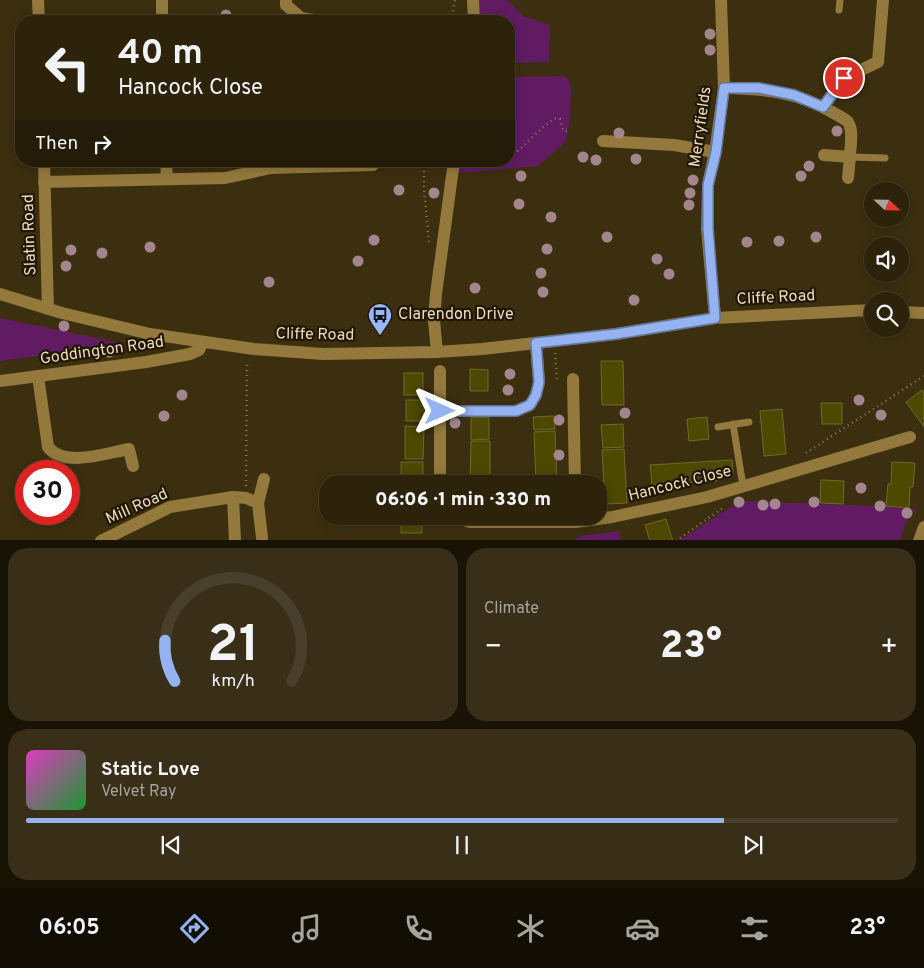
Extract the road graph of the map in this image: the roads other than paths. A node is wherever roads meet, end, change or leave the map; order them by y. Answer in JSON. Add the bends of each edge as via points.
{"nodes":[{"id":1,"x":38,"y":0,"type":"edge"},
{"id":2,"x":162,"y":0,"type":"edge"},
{"id":3,"x":286,"y":0,"type":"edge"},
{"id":4,"x":474,"y":0,"type":"edge"},
{"id":5,"x":721,"y":0,"type":"edge"},
{"id":6,"x":840,"y":0,"type":"edge"},
{"id":7,"x":883,"y":0,"type":"edge"},
{"id":8,"x":839,"y":10,"type":"dead end"},
{"id":9,"x":39,"y":15,"type":"edge"},
{"id":10,"x":162,"y":15,"type":"edge"},
{"id":11,"x":298,"y":15,"type":"edge"},
{"id":12,"x":474,"y":15,"type":"edge"},
{"id":13,"x":724,"y":88,"type":"junction"},
{"id":14,"x":823,"y":107,"type":"junction"},
{"id":15,"x":604,"y":141,"type":"dead end"},
{"id":16,"x":716,"y":152,"type":"junction"},
{"id":17,"x":824,"y":155,"type":"dead end"},
{"id":18,"x":850,"y":156,"type":"junction"},
{"id":19,"x":886,"y":158,"type":"dead end"},
{"id":20,"x":44,"y":167,"type":"edge"},
{"id":21,"x":166,"y":167,"type":"edge"},
{"id":22,"x":296,"y":167,"type":"edge"},
{"id":23,"x":457,"y":167,"type":"edge"},
{"id":24,"x":848,"y":178,"type":"dead end"},
{"id":25,"x":167,"y":179,"type":"junction"},
{"id":26,"x":44,"y":182,"type":"junction"},
{"id":27,"x":0,"y":294,"type":"edge"},
{"id":28,"x":48,"y":309,"type":"junction"},
{"id":29,"x":864,"y":310,"type":"edge"},
{"id":30,"x":909,"y":312,"type":"edge"},
{"id":31,"x":924,"y":313,"type":"edge"},
{"id":32,"x":715,"y":318,"type":"junction"},
{"id":33,"x":203,"y":342,"type":"junction"},
{"id":34,"x":536,"y":343,"type":"junction"},
{"id":35,"x":437,"y":352,"type":"junction"},
{"id":36,"x":440,"y":371,"type":"dead end"},
{"id":37,"x":38,"y":376,"type":"junction"},
{"id":38,"x":573,"y":380,"type":"road end"},
{"id":39,"x":0,"y":381,"type":"edge"},
{"id":40,"x":440,"y":411,"type":"junction"},
{"id":41,"x":749,"y":422,"type":"dead end"},
{"id":42,"x":734,"y":424,"type":"junction"},
{"id":43,"x":718,"y":428,"type":"dead end"},
{"id":44,"x":910,"y":437,"type":"dead end"},
{"id":45,"x":133,"y":466,"type":"dead end"},
{"id":46,"x":440,"y":475,"type":"edge"},
{"id":47,"x":575,"y":475,"type":"edge"},
{"id":48,"x":264,"y":479,"type":"dead end"},
{"id":49,"x":743,"y":486,"type":"junction"},
{"id":50,"x":233,"y":497,"type":"junction"},
{"id":51,"x":258,"y":503,"type":"junction"},
{"id":52,"x":607,"y":517,"type":"edge"},
{"id":53,"x":924,"y":527,"type":"edge"},
{"id":54,"x":262,"y":538,"type":"dead end"},
{"id":55,"x":101,"y":540,"type":"edge"},
{"id":56,"x":235,"y":540,"type":"edge"},
{"id":57,"x":919,"y":540,"type":"edge"}],
"edges":[{"from":1,"to":9,"type":"street"},
{"from":2,"to":10,"type":"street"},
{"from":3,"to":11,"type":"street","via":[[286,5]]},
{"from":4,"to":12,"type":"street"},
{"from":5,"to":13,"type":"street","name":"Merryfields"},
{"from":6,"to":8,"type":"lane"},
{"from":7,"to":14,"type":"street","via":[[878,62],[844,78]]},
{"from":13,"to":14,"type":"street","via":[[759,88],[794,95]]},
{"from":13,"to":16,"type":"street","name":"Merryfields"},
{"from":14,"to":18,"type":"street","via":[[848,123]]},
{"from":15,"to":16,"type":"street","via":[[674,145]]},
{"from":16,"to":32,"type":"street","name":"Merryfields","via":[[708,185]]},
{"from":17,"to":18,"type":"street"},
{"from":18,"to":19,"type":"lane"},
{"from":18,"to":24,"type":"street"},
{"from":20,"to":26,"type":"street","name":"Slatin Road"},
{"from":21,"to":25,"type":"street"},
{"from":22,"to":25,"type":"street","via":[[271,168],[225,178]]},
{"from":23,"to":35,"type":"street","via":[[436,294]]},
{"from":25,"to":26,"type":"street"},
{"from":26,"to":28,"type":"street","name":"Slatin Road"},
{"from":27,"to":28,"type":"street","name":"Cliffe Road"},
{"from":28,"to":33,"type":"street","name":"Cliffe Road","via":[[136,331]]},
{"from":29,"to":32,"type":"street","name":"Cliffe Road"},
{"from":30,"to":31,"type":"street"},
{"from":32,"to":34,"type":"street","name":"Cliffe Road"},
{"from":33,"to":35,"type":"street","name":"Cliffe Road","via":[[323,354]]},
{"from":33,"to":37,"type":"street","name":"Goddington Road","via":[[200,349],[190,354]]},
{"from":34,"to":35,"type":"street","name":"Cliffe Road"},
{"from":34,"to":40,"type":"street","via":[[539,382],[530,405],[516,411]]},
{"from":36,"to":40,"type":"street"},
{"from":37,"to":39,"type":"street","name":"Goddington Road"},
{"from":37,"to":45,"type":"street","via":[[48,447],[53,454],[76,459],[129,449]]},
{"from":38,"to":47,"type":"street"},
{"from":40,"to":46,"type":"street"},
{"from":41,"to":42,"type":"lane"},
{"from":42,"to":43,"type":"lane"},
{"from":42,"to":49,"type":"lane"},
{"from":44,"to":49,"type":"street","name":"Hancock Close"},
{"from":48,"to":51,"type":"street"},
{"from":49,"to":52,"type":"street","name":"Hancock Close","via":[[707,498]]},
{"from":50,"to":51,"type":"street","name":"Mill Road"},
{"from":50,"to":55,"type":"street","name":"Mill Road","via":[[170,507]]},
{"from":50,"to":56,"type":"street"},
{"from":51,"to":54,"type":"street"},
{"from":53,"to":57,"type":"street"}]}
